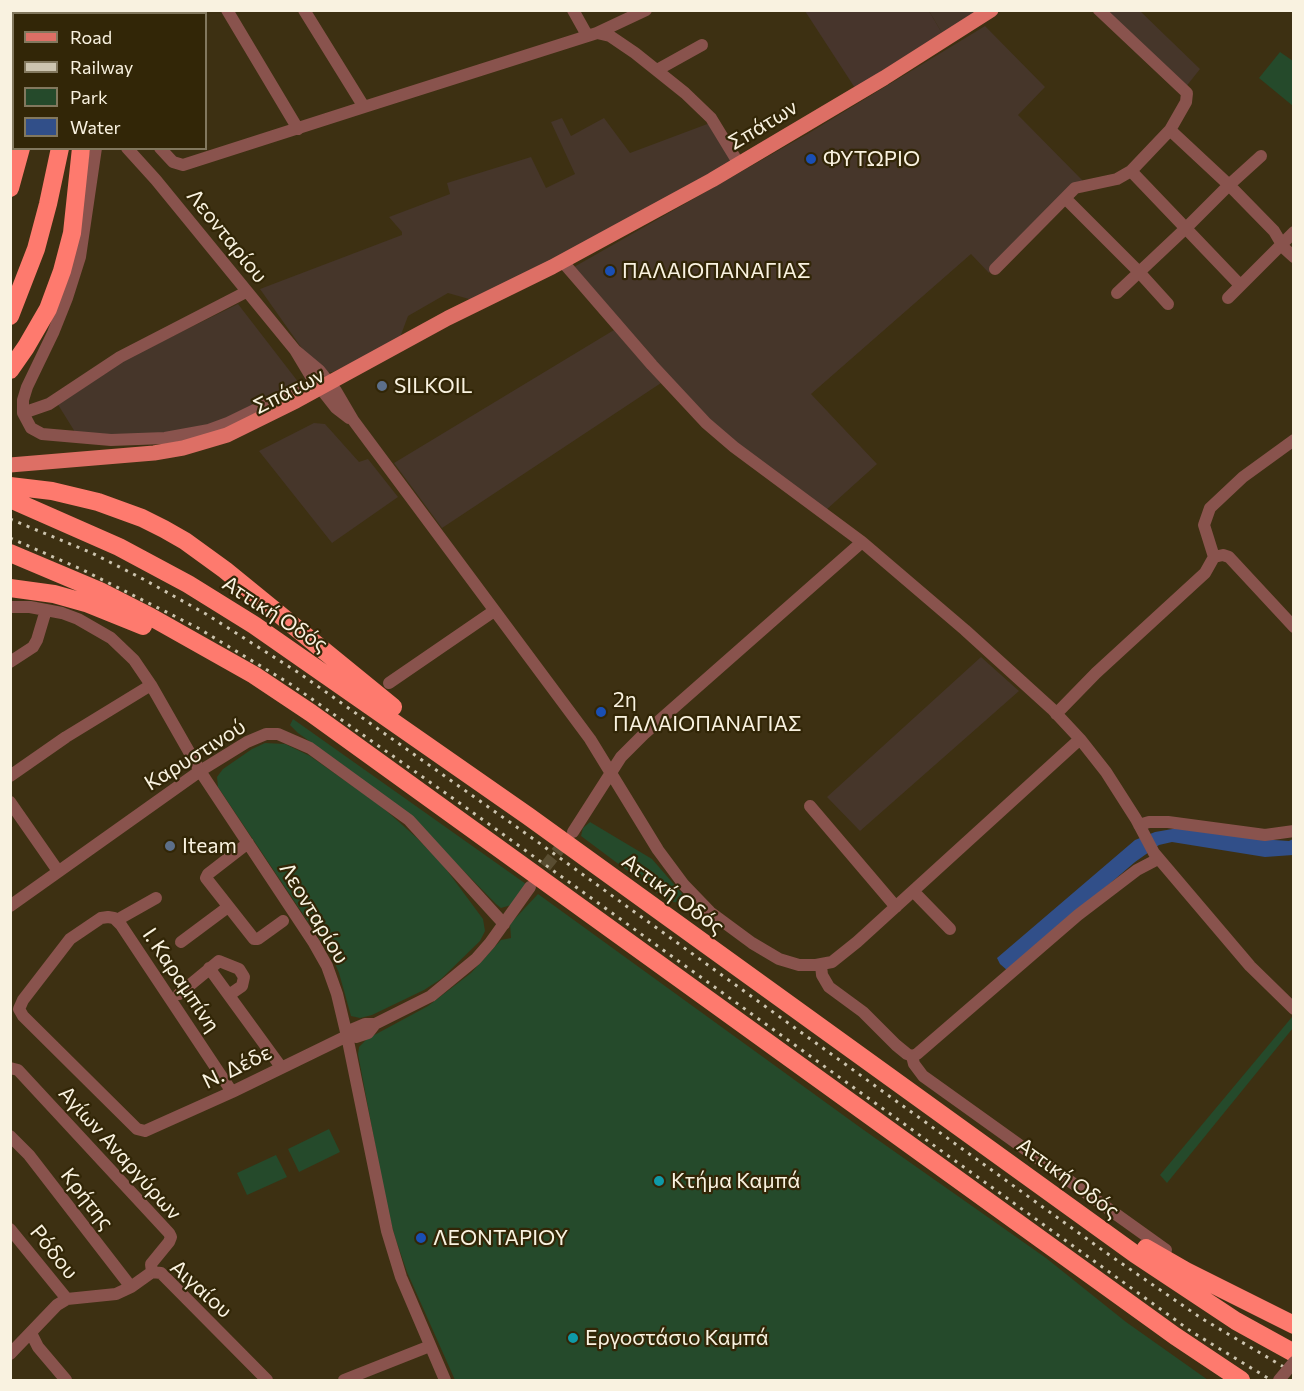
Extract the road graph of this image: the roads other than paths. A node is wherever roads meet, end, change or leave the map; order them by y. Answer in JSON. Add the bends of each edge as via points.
{"nodes":[{"id":1,"x":227,"y":10,"type":"edge"},
{"id":2,"x":304,"y":10,"type":"edge"},
{"id":3,"x":573,"y":10,"type":"edge"},
{"id":4,"x":646,"y":10,"type":"edge"},
{"id":5,"x":991,"y":10,"type":"edge"},
{"id":6,"x":1099,"y":10,"type":"edge"},
{"id":7,"x":12,"y":34,"type":"edge"},
{"id":8,"x":592,"y":34,"type":"junction"},
{"id":9,"x":702,"y":45,"type":"dead end"},
{"id":10,"x":657,"y":70,"type":"junction"},
{"id":11,"x":10,"y":82,"type":"edge"},
{"id":12,"x":364,"y":107,"type":"junction"},
{"id":13,"x":298,"y":129,"type":"junction"},
{"id":14,"x":1170,"y":130,"type":"junction"},
{"id":15,"x":20,"y":150,"type":"edge"},
{"id":16,"x":60,"y":150,"type":"edge"},
{"id":17,"x":81,"y":150,"type":"edge"},
{"id":18,"x":96,"y":150,"type":"edge"},
{"id":19,"x":130,"y":150,"type":"edge"},
{"id":20,"x":162,"y":150,"type":"edge"},
{"id":21,"x":1261,"y":156,"type":"dead end"},
{"id":22,"x":740,"y":164,"type":"junction"},
{"id":23,"x":1131,"y":171,"type":"junction"},
{"id":24,"x":1229,"y":184,"type":"junction"},
{"id":25,"x":10,"y":188,"type":"edge"},
{"id":26,"x":1065,"y":198,"type":"junction"},
{"id":27,"x":1186,"y":228,"type":"junction"},
{"id":28,"x":1293,"y":232,"type":"edge"},
{"id":29,"x":1282,"y":243,"type":"junction"},
{"id":30,"x":1293,"y":257,"type":"edge"},
{"id":31,"x":557,"y":264,"type":"junction"},
{"id":32,"x":995,"y":270,"type":"dead end"},
{"id":33,"x":1139,"y":272,"type":"junction"},
{"id":34,"x":1240,"y":285,"type":"junction"},
{"id":35,"x":246,"y":292,"type":"junction"},
{"id":36,"x":1117,"y":293,"type":"dead end"},
{"id":37,"x":1228,"y":298,"type":"dead end"},
{"id":38,"x":1167,"y":304,"type":"dead end"},
{"id":39,"x":10,"y":316,"type":"edge"},
{"id":40,"x":10,"y":370,"type":"edge"},
{"id":41,"x":328,"y":389,"type":"junction"},
{"id":42,"x":23,"y":413,"type":"junction"},
{"id":43,"x":1293,"y":440,"type":"edge"},
{"id":44,"x":15,"y":464,"type":"edge"},
{"id":45,"x":10,"y":486,"type":"edge"},
{"id":46,"x":10,"y":499,"type":"edge"},
{"id":47,"x":862,"y":542,"type":"junction"},
{"id":48,"x":10,"y":553,"type":"edge"},
{"id":49,"x":1214,"y":557,"type":"junction"},
{"id":50,"x":10,"y":588,"type":"edge"},
{"id":51,"x":10,"y":607,"type":"edge"},
{"id":52,"x":46,"y":610,"type":"junction"},
{"id":53,"x":494,"y":611,"type":"junction"},
{"id":54,"x":1293,"y":627,"type":"edge"},
{"id":55,"x":10,"y":662,"type":"edge"},
{"id":56,"x":389,"y":683,"type":"dead end"},
{"id":57,"x":151,"y":685,"type":"junction"},
{"id":58,"x":1056,"y":714,"type":"junction"},
{"id":59,"x":341,"y":736,"type":"junction"},
{"id":60,"x":1080,"y":739,"type":"junction"},
{"id":61,"x":200,"y":771,"type":"junction"},
{"id":62,"x":10,"y":776,"type":"edge"},
{"id":63,"x":613,"y":777,"type":"junction"},
{"id":64,"x":10,"y":802,"type":"edge"},
{"id":65,"x":810,"y":806,"type":"dead end"},
{"id":66,"x":528,"y":816,"type":"junction"},
{"id":67,"x":1141,"y":829,"type":"junction"},
{"id":68,"x":1293,"y":831,"type":"edge"},
{"id":69,"x":573,"y":832,"type":"tunnel mouth"},
{"id":70,"x":248,"y":843,"type":"junction"},
{"id":71,"x":1156,"y":856,"type":"junction"},
{"id":72,"x":58,"y":871,"type":"junction"},
{"id":73,"x":530,"y":887,"type":"tunnel mouth"},
{"id":74,"x":913,"y":891,"type":"junction"},
{"id":75,"x":156,"y":898,"type":"dead end"},
{"id":76,"x":10,"y":906,"type":"edge"},
{"id":77,"x":896,"y":907,"type":"junction"},
{"id":78,"x":228,"y":908,"type":"junction"},
{"id":79,"x":117,"y":920,"type":"junction"},
{"id":80,"x":283,"y":921,"type":"dead end"},
{"id":81,"x":504,"y":924,"type":"junction"},
{"id":82,"x":950,"y":929,"type":"dead end"},
{"id":83,"x":181,"y":942,"type":"dead end"},
{"id":84,"x":821,"y":964,"type":"junction"},
{"id":85,"x":209,"y":968,"type":"junction"},
{"id":86,"x":178,"y":994,"type":"dead end"},
{"id":87,"x":229,"y":995,"type":"junction"},
{"id":88,"x":15,"y":1009,"type":"edge"},
{"id":89,"x":1293,"y":1009,"type":"edge"},
{"id":90,"x":350,"y":1034,"type":"junction"},
{"id":91,"x":912,"y":1056,"type":"junction"},
{"id":92,"x":11,"y":1067,"type":"edge"},
{"id":93,"x":280,"y":1067,"type":"junction"},
{"id":94,"x":232,"y":1092,"type":"junction"},
{"id":95,"x":10,"y":1136,"type":"edge"},
{"id":96,"x":1064,"y":1204,"type":"junction"},
{"id":97,"x":10,"y":1229,"type":"edge"},
{"id":98,"x":1194,"y":1266,"type":"dead end"},
{"id":99,"x":152,"y":1272,"type":"junction"},
{"id":100,"x":131,"y":1287,"type":"junction"},
{"id":101,"x":67,"y":1299,"type":"junction"},
{"id":102,"x":1293,"y":1325,"type":"edge"},
{"id":103,"x":31,"y":1333,"type":"junction"},
{"id":104,"x":430,"y":1346,"type":"junction"},
{"id":105,"x":1293,"y":1353,"type":"edge"},
{"id":106,"x":10,"y":1354,"type":"edge"},
{"id":107,"x":1293,"y":1362,"type":"edge"},
{"id":108,"x":66,"y":1380,"type":"edge"},
{"id":109,"x":267,"y":1380,"type":"edge"},
{"id":110,"x":344,"y":1380,"type":"edge"},
{"id":111,"x":445,"y":1380,"type":"edge"},
{"id":112,"x":1241,"y":1380,"type":"edge"},
{"id":113,"x":1279,"y":1380,"type":"edge"}],
"edges":[{"from":1,"to":13,"type":"street"},
{"from":2,"to":12,"type":"street"},
{"from":3,"to":8,"type":"street"},
{"from":4,"to":8,"type":"street"},
{"from":5,"to":22,"type":"main road","name":"Σπάτων"},
{"from":6,"to":14,"type":"street","via":[[1187,93]]},
{"from":7,"to":11,"type":"street"},
{"from":8,"to":10,"type":"street","via":[[610,36]]},
{"from":8,"to":12,"type":"street"},
{"from":9,"to":10,"type":"street"},
{"from":10,"to":22,"type":"street","via":[[711,118]]},
{"from":12,"to":13,"type":"street"},
{"from":13,"to":20,"type":"street","via":[[183,165],[173,162]]},
{"from":14,"to":23,"type":"street"},
{"from":14,"to":24,"type":"street"},
{"from":15,"to":25,"type":"highway"},
{"from":16,"to":39,"type":"highway","via":[[36,249]]},
{"from":17,"to":40,"type":"highway","via":[[72,233],[62,271],[48,309]]},
{"from":18,"to":42,"type":"street","via":[[80,256],[64,307],[27,387]]},
{"from":19,"to":35,"type":"street","name":"Λεονταρίου"},
{"from":21,"to":24,"type":"street"},
{"from":22,"to":31,"type":"main road","name":"Σπάτων"},
{"from":23,"to":26,"type":"street","via":[[1117,179],[1075,188]]},
{"from":23,"to":27,"type":"street"},
{"from":24,"to":27,"type":"street"},
{"from":24,"to":29,"type":"street"},
{"from":26,"to":32,"type":"street"},
{"from":26,"to":33,"type":"street"},
{"from":27,"to":33,"type":"street"},
{"from":27,"to":34,"type":"street"},
{"from":28,"to":29,"type":"street"},
{"from":29,"to":30,"type":"street"},
{"from":29,"to":34,"type":"street"},
{"from":31,"to":41,"type":"main road","name":"Σπάτων","via":[[453,326]]},
{"from":31,"to":47,"type":"street","via":[[706,423]]},
{"from":33,"to":36,"type":"street"},
{"from":33,"to":38,"type":"street"},
{"from":34,"to":37,"type":"street"},
{"from":35,"to":41,"type":"street","name":"Λεονταρίου","via":[[295,350],[310,375]]},
{"from":35,"to":42,"type":"street","via":[[120,357],[49,404]]},
{"from":41,"to":42,"type":"street","via":[[310,386],[209,430],[165,438],[111,440],[42,434],[31,428]]},
{"from":41,"to":44,"type":"main road","name":"Σπάτων","via":[[227,435],[183,448]]},
{"from":41,"to":53,"type":"street","name":"Λεονταρίου"},
{"from":43,"to":49,"type":"street","via":[[1243,477],[1210,508],[1204,525]]},
{"from":45,"to":66,"type":"highway","via":[[64,493],[119,509],[164,529],[206,555]]},
{"from":46,"to":66,"type":"highway","name":"Αττική Οδός","via":[[119,547],[221,604]]},
{"from":47,"to":58,"type":"street"},
{"from":47,"to":63,"type":"street","via":[[655,723]]},
{"from":48,"to":59,"type":"highway","via":[[100,591],[203,645],[254,675]]},
{"from":49,"to":54,"type":"street","via":[[1229,557]]},
{"from":49,"to":58,"type":"street","via":[[1205,573]]},
{"from":50,"to":59,"type":"highway","via":[[54,594],[116,614],[199,654]]},
{"from":51,"to":52,"type":"street","name":"Λεονταρίου"},
{"from":52,"to":55,"type":"street","via":[[33,647]]},
{"from":52,"to":57,"type":"street","name":"Λεονταρίου","via":[[78,619],[111,638],[134,660]]},
{"from":53,"to":56,"type":"street"},
{"from":53,"to":63,"type":"street","name":"Λεονταρίου","via":[[590,739]]},
{"from":57,"to":61,"type":"street","name":"Λεονταρίου"},
{"from":57,"to":62,"type":"street"},
{"from":58,"to":60,"type":"street"},
{"from":59,"to":112,"type":"highway","via":[[1174,1336]]},
{"from":60,"to":67,"type":"street","via":[[1106,772]]},
{"from":60,"to":74,"type":"street"},
{"from":61,"to":70,"type":"street","name":"Λεονταρίου"},
{"from":61,"to":72,"type":"street","name":"Καρυστινού"},
{"from":61,"to":81,"type":"street","name":"Καρυστινού","via":[[258,736],[278,734],[299,742],[409,820]]},
{"from":63,"to":69,"type":"street","via":[[604,797],[589,809]]},
{"from":63,"to":84,"type":"street","name":"Λεονταρίου","via":[[658,850],[710,912],[779,959],[798,965]]},
{"from":64,"to":72,"type":"street"},
{"from":65,"to":77,"type":"street"},
{"from":66,"to":96,"type":"highway","name":"Αττική Οδός"},
{"from":67,"to":68,"type":"street","via":[[1149,822],[1168,822],[1265,835]]},
{"from":67,"to":71,"type":"street"},
{"from":70,"to":78,"type":"street","via":[[206,878]]},
{"from":70,"to":90,"type":"street","name":"Λεονταρίου","via":[[327,966]]},
{"from":71,"to":89,"type":"street","via":[[1250,966]]},
{"from":71,"to":91,"type":"street","via":[[1078,915]]},
{"from":72,"to":76,"type":"street","name":"Καρυστινού"},
{"from":73,"to":81,"type":"street","name":"Ν. Δέδε"},
{"from":74,"to":77,"type":"street"},
{"from":74,"to":82,"type":"street"},
{"from":75,"to":79,"type":"street"},
{"from":77,"to":84,"type":"street","via":[[832,962]]},
{"from":78,"to":80,"type":"street","via":[[255,939]]},
{"from":78,"to":83,"type":"street"},
{"from":79,"to":88,"type":"street","via":[[101,918],[70,939]]},
{"from":79,"to":94,"type":"street","name":"Ι. Καραμπίνη"},
{"from":81,"to":90,"type":"street","name":"Ν. Δέδε","via":[[476,959],[448,984],[415,1005],[375,1024],[357,1027]]},
{"from":84,"to":91,"type":"street","via":[[829,987]]},
{"from":85,"to":86,"type":"street"},
{"from":85,"to":87,"type":"street","name":"Ι. Καραμπίνη"},
{"from":85,"to":87,"type":"street","via":[[219,961],[239,969],[244,977],[242,986]]},
{"from":87,"to":93,"type":"street","name":"Ι. Καραμπίνη"},
{"from":88,"to":94,"type":"street","name":"Ν. Δέδε","via":[[137,1129],[145,1131]]},
{"from":90,"to":93,"type":"street","name":"Ν. Δέδε"},
{"from":90,"to":104,"type":"street","name":"Λεονταρίου","via":[[387,1231]]},
{"from":91,"to":98,"type":"street","via":[[923,1076],[1160,1247]]},
{"from":92,"to":99,"type":"street","name":"Αγίων Αναργύρων","via":[[18,1070],[169,1233],[169,1242],[151,1264]]},
{"from":93,"to":94,"type":"street","name":"Ν. Δέδε"},
{"from":95,"to":100,"type":"street","name":"Κρήτης"},
{"from":96,"to":102,"type":"highway"},
{"from":96,"to":105,"type":"highway","name":"Αττική Οδός","via":[[1236,1321]]},
{"from":97,"to":101,"type":"street","name":"Ρόδου"},
{"from":99,"to":100,"type":"street","name":"Αιγαίου"},
{"from":99,"to":109,"type":"street","name":"Αιγαίου","via":[[161,1273]]},
{"from":100,"to":101,"type":"street","name":"Αιγαίου","via":[[116,1294]]},
{"from":101,"to":103,"type":"street"},
{"from":103,"to":106,"type":"street"},
{"from":103,"to":108,"type":"street"},
{"from":104,"to":110,"type":"street"},
{"from":104,"to":111,"type":"street","name":"Λεονταρίου"},
{"from":107,"to":113,"type":"street","bridge":true}]}
